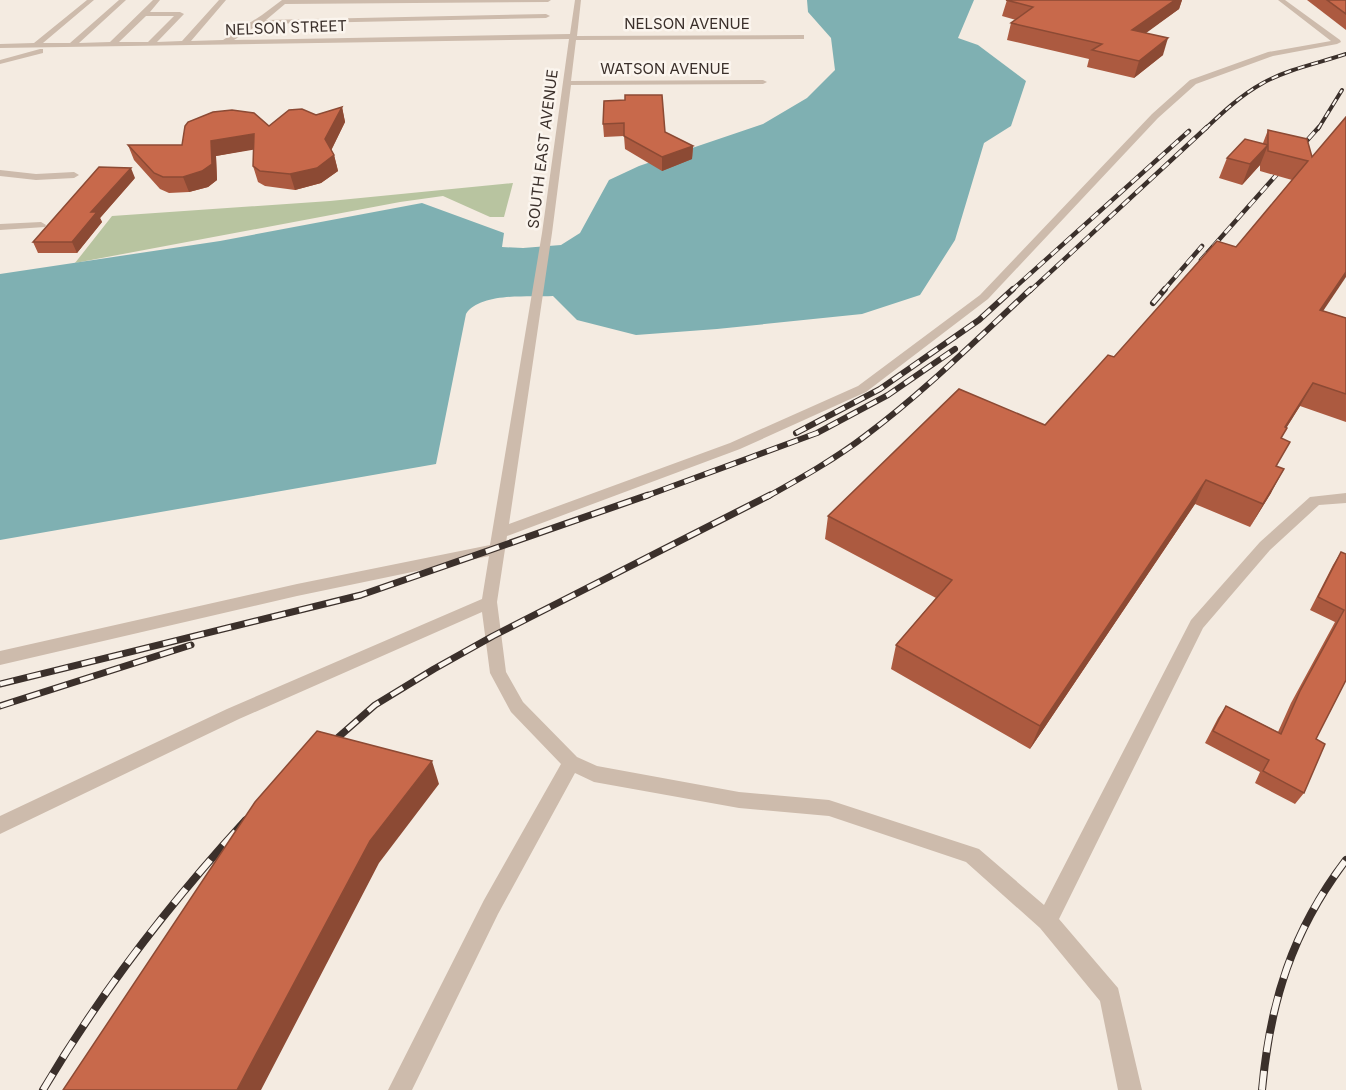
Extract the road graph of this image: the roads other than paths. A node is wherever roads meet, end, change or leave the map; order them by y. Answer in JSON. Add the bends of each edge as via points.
{"nodes":[{"id":1,"x":91,"y":0,"type":"edge"},
{"id":2,"x":123,"y":0,"type":"edge"},
{"id":3,"x":157,"y":0,"type":"edge"},
{"id":4,"x":223,"y":0,"type":"edge"},
{"id":5,"x":548,"y":0,"type":"edge"},
{"id":6,"x":578,"y":0,"type":"edge"},
{"id":7,"x":1281,"y":0,"type":"edge"},
{"id":8,"x":284,"y":1,"type":"edge"},
{"id":9,"x":144,"y":14,"type":"junction"},
{"id":10,"x":546,"y":16,"type":"dead end"},
{"id":11,"x":258,"y":22,"type":"junction"},
{"id":12,"x":572,"y":37,"type":"junction"},
{"id":13,"x":801,"y":37,"type":"dead end"},
{"id":14,"x":224,"y":43,"type":"junction"},
{"id":15,"x":184,"y":44,"type":"junction"},
{"id":16,"x":72,"y":45,"type":"junction"},
{"id":17,"x":112,"y":45,"type":"junction"},
{"id":18,"x":149,"y":45,"type":"junction"},
{"id":19,"x":1341,"y":45,"type":"edge"},
{"id":20,"x":0,"y":46,"type":"edge"},
{"id":21,"x":35,"y":46,"type":"junction"},
{"id":22,"x":63,"y":46,"type":"junction"},
{"id":23,"x":0,"y":62,"type":"edge"},
{"id":24,"x":763,"y":82,"type":"dead end"},
{"id":25,"x":567,"y":83,"type":"junction"},
{"id":26,"x":0,"y":172,"type":"edge"},
{"id":27,"x":75,"y":175,"type":"dead end"},
{"id":28,"x":41,"y":225,"type":"dead end"},
{"id":29,"x":0,"y":227,"type":"edge"},
{"id":30,"x":1346,"y":498,"type":"edge"},
{"id":31,"x":498,"y":541,"type":"junction"},
{"id":32,"x":489,"y":602,"type":"junction"},
{"id":33,"x":0,"y":658,"type":"edge"},
{"id":34,"x":571,"y":763,"type":"junction"},
{"id":35,"x":0,"y":825,"type":"edge"},
{"id":36,"x":1047,"y":921,"type":"junction"},
{"id":37,"x":400,"y":1090,"type":"edge"},
{"id":38,"x":1130,"y":1090,"type":"edge"}],
"edges":[{"from":1,"to":21,"type":"street"},
{"from":2,"to":16,"type":"street"},
{"from":3,"to":9,"type":"street"},
{"from":4,"to":15,"type":"street"},
{"from":5,"to":8,"type":"street"},
{"from":6,"to":12,"type":"street","name":"SOUTH EAST AVENUE"},
{"from":7,"to":19,"type":"street"},
{"from":8,"to":11,"type":"street"},
{"from":9,"to":17,"type":"street"},
{"from":9,"to":18,"type":"street","via":[[180,14]]},
{"from":10,"to":11,"type":"street"},
{"from":11,"to":14,"type":"street"},
{"from":12,"to":13,"type":"street","name":"NELSON AVENUE"},
{"from":12,"to":14,"type":"street","name":"NELSON STREET","via":[[442,36]]},
{"from":12,"to":25,"type":"street","name":"SOUTH EAST AVENUE"},
{"from":14,"to":15,"type":"street","name":"NELSON STREET"},
{"from":15,"to":18,"type":"street","name":"NELSON STREET"},
{"from":16,"to":17,"type":"street","name":"NELSON STREET"},
{"from":16,"to":22,"type":"street","name":"NELSON STREET"},
{"from":17,"to":18,"type":"street","name":"NELSON STREET"},
{"from":19,"to":31,"type":"street","via":[[1270,54],[1193,82],[1155,116],[984,297],[862,389],[735,446]]},
{"from":20,"to":21,"type":"street","name":"NELSON STREET"},
{"from":21,"to":22,"type":"street","name":"NELSON STREET"},
{"from":22,"to":23,"type":"street"},
{"from":24,"to":25,"type":"street","name":"WATSON AVENUE"},
{"from":25,"to":31,"type":"street","name":"SOUTH EAST AVENUE"},
{"from":26,"to":27,"type":"street","via":[[36,177]]},
{"from":28,"to":29,"type":"street"},
{"from":30,"to":36,"type":"street","via":[[1315,500],[1265,546],[1197,624]]},
{"from":31,"to":32,"type":"street","name":"SOUTH EAST AVENUE"},
{"from":31,"to":33,"type":"street"},
{"from":32,"to":34,"type":"street","name":"SOUTH EAST AVENUE","via":[[498,673],[517,707]]},
{"from":32,"to":35,"type":"street","via":[[233,714]]},
{"from":34,"to":36,"type":"street","via":[[594,774],[717,796],[829,808],[972,855]]},
{"from":34,"to":37,"type":"street","via":[[491,907]]},
{"from":36,"to":38,"type":"street","via":[[1110,996]]}]}
